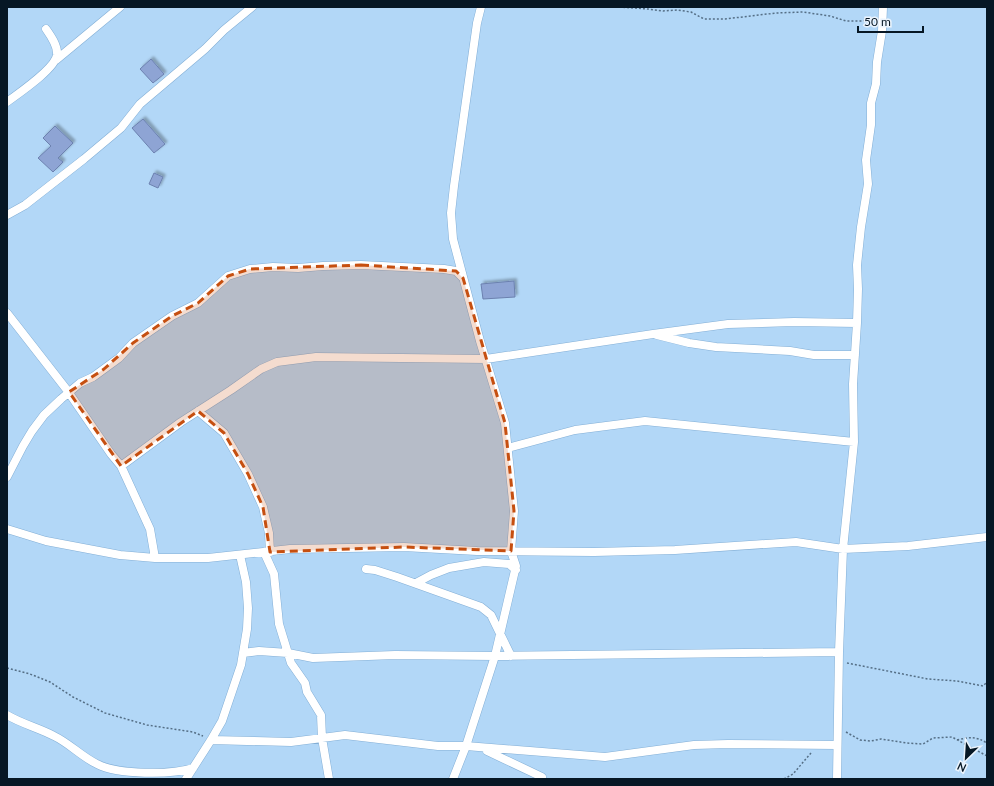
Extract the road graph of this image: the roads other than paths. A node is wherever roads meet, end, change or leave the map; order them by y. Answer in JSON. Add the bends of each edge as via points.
{"nodes":[{"id":1,"x":120,"y":7,"type":"edge"},
{"id":2,"x":252,"y":7,"type":"edge"},
{"id":3,"x":480,"y":7,"type":"edge"},
{"id":4,"x":883,"y":7,"type":"edge"},
{"id":5,"x":46,"y":29,"type":"dead end"},
{"id":6,"x":56,"y":60,"type":"junction"},
{"id":7,"x":7,"y":102,"type":"edge"},
{"id":8,"x":7,"y":215,"type":"edge"},
{"id":9,"x":463,"y":278,"type":"junction"},
{"id":10,"x":7,"y":313,"type":"edge"},
{"id":11,"x":857,"y":323,"type":"junction"},
{"id":12,"x":652,"y":334,"type":"junction"},
{"id":13,"x":855,"y":355,"type":"junction"},
{"id":14,"x":486,"y":359,"type":"junction"},
{"id":15,"x":69,"y":392,"type":"junction"},
{"id":16,"x":198,"y":411,"type":"junction"},
{"id":17,"x":854,"y":442,"type":"junction"},
{"id":18,"x":508,"y":448,"type":"junction"},
{"id":19,"x":121,"y":466,"type":"junction"},
{"id":20,"x":7,"y":477,"type":"edge"},
{"id":21,"x":7,"y":529,"type":"edge"},
{"id":22,"x":987,"y":537,"type":"edge"},
{"id":23,"x":843,"y":549,"type":"junction"},
{"id":24,"x":511,"y":551,"type":"junction"},
{"id":25,"x":267,"y":552,"type":"junction"},
{"id":26,"x":240,"y":555,"type":"junction"},
{"id":27,"x":155,"y":558,"type":"junction"},
{"id":28,"x":366,"y":569,"type":"dead end"},
{"id":29,"x":516,"y":570,"type":"junction"},
{"id":30,"x":416,"y":583,"type":"junction"},
{"id":31,"x":500,"y":634,"type":"junction"},
{"id":32,"x":839,"y":652,"type":"junction"},
{"id":33,"x":244,"y":653,"type":"junction"},
{"id":34,"x":288,"y":653,"type":"junction"},
{"id":35,"x":495,"y":656,"type":"junction"},
{"id":36,"x":511,"y":656,"type":"junction"},
{"id":37,"x":7,"y":715,"type":"edge"},
{"id":38,"x":322,"y":738,"type":"junction"},
{"id":39,"x":211,"y":740,"type":"junction"},
{"id":40,"x":837,"y":745,"type":"junction"},
{"id":41,"x":466,"y":746,"type":"junction"},
{"id":42,"x":481,"y":748,"type":"junction"},
{"id":43,"x":193,"y":768,"type":"junction"},
{"id":44,"x":542,"y":778,"type":"dead end"},
{"id":45,"x":186,"y":779,"type":"edge"},
{"id":46,"x":329,"y":779,"type":"edge"},
{"id":47,"x":453,"y":779,"type":"edge"},
{"id":48,"x":837,"y":779,"type":"edge"}],
"edges":[{"from":1,"to":6,"type":"street"},
{"from":2,"to":8,"type":"street","via":[[140,104],[121,128],[25,205]]},
{"from":3,"to":9,"type":"street","via":[[451,213],[453,239]]},
{"from":4,"to":11,"type":"street","via":[[866,160],[868,184],[856,266]]},
{"from":5,"to":6,"type":"street","via":[[56,45]]},
{"from":6,"to":7,"type":"street","via":[[48,70]]},
{"from":9,"to":14,"type":"street"},
{"from":9,"to":15,"type":"street","via":[[456,271],[408,266],[250,269],[228,276],[198,303],[172,316],[133,343],[119,358]]},
{"from":10,"to":15,"type":"street"},
{"from":11,"to":12,"type":"street","via":[[728,324]]},
{"from":11,"to":13,"type":"street"},
{"from":12,"to":13,"type":"street","via":[[716,347],[790,351],[814,355]]},
{"from":12,"to":14,"type":"street"},
{"from":13,"to":17,"type":"street"},
{"from":14,"to":16,"type":"street","via":[[316,357],[278,362],[261,369]]},
{"from":14,"to":18,"type":"street","via":[[505,423]]},
{"from":15,"to":19,"type":"street"},
{"from":15,"to":20,"type":"street","via":[[44,415],[32,431]]},
{"from":16,"to":19,"type":"street"},
{"from":16,"to":25,"type":"street","via":[[224,433],[248,474],[263,507],[269,533]]},
{"from":17,"to":18,"type":"street","via":[[645,421],[575,430]]},
{"from":17,"to":23,"type":"street"},
{"from":18,"to":24,"type":"street","via":[[514,511]]},
{"from":19,"to":27,"type":"street","via":[[150,529]]},
{"from":21,"to":27,"type":"street","via":[[46,541],[120,555]]},
{"from":22,"to":23,"type":"street","via":[[908,546]]},
{"from":23,"to":24,"type":"street","via":[[796,542],[675,550]]},
{"from":23,"to":32,"type":"street"},
{"from":24,"to":25,"type":"street","via":[[404,547],[290,549]]},
{"from":24,"to":29,"type":"street"},
{"from":25,"to":26,"type":"street"},
{"from":25,"to":34,"type":"street","via":[[274,574],[279,624]]},
{"from":26,"to":27,"type":"street"},
{"from":26,"to":33,"type":"street","via":[[248,608]]},
{"from":28,"to":30,"type":"street"},
{"from":29,"to":30,"type":"street","via":[[509,564],[484,562],[449,568]]},
{"from":29,"to":31,"type":"street"},
{"from":30,"to":31,"type":"street","via":[[481,607],[491,615]]},
{"from":31,"to":35,"type":"street"},
{"from":31,"to":36,"type":"street"},
{"from":32,"to":36,"type":"street"},
{"from":32,"to":40,"type":"street"},
{"from":33,"to":34,"type":"street"},
{"from":33,"to":39,"type":"street","via":[[222,721]]},
{"from":34,"to":35,"type":"street","via":[[313,658],[396,655]]},
{"from":34,"to":38,"type":"street","via":[[291,663],[305,683],[310,700],[321,715]]},
{"from":35,"to":36,"type":"street"},
{"from":35,"to":41,"type":"street"},
{"from":37,"to":43,"type":"street","via":[[55,736],[98,764],[116,771],[182,772]]},
{"from":38,"to":39,"type":"street","via":[[291,742]]},
{"from":38,"to":41,"type":"street","via":[[345,735],[438,746]]},
{"from":38,"to":46,"type":"street"},
{"from":39,"to":43,"type":"street"},
{"from":40,"to":42,"type":"street","via":[[694,745],[605,757]]},
{"from":40,"to":48,"type":"street"},
{"from":41,"to":42,"type":"street"},
{"from":41,"to":47,"type":"street"},
{"from":42,"to":44,"type":"street"},
{"from":43,"to":45,"type":"street"}]}
